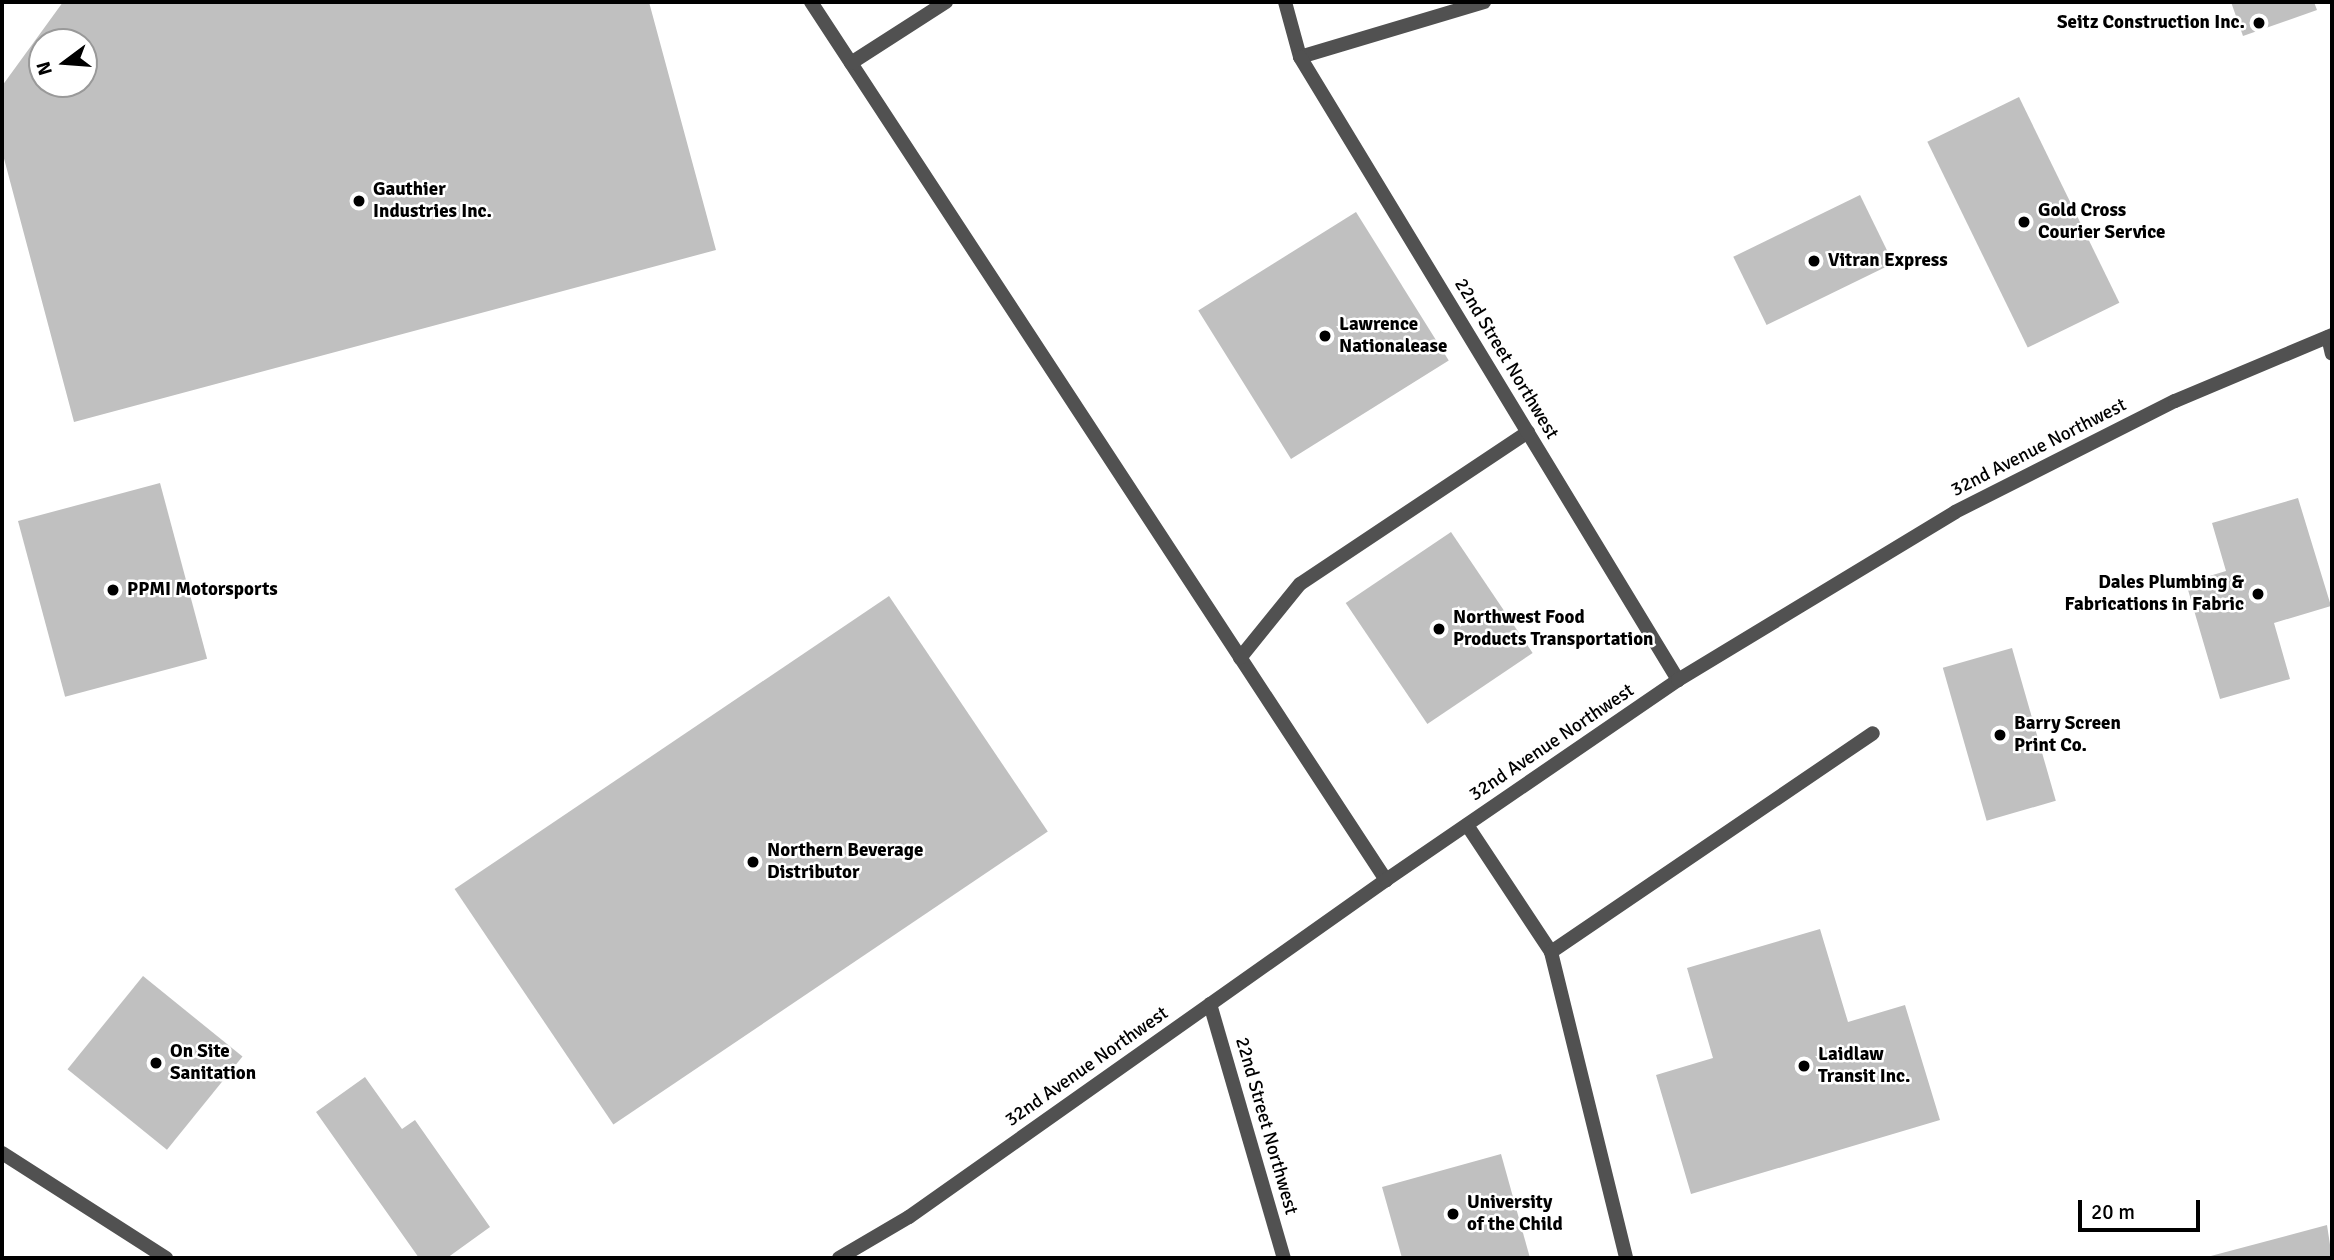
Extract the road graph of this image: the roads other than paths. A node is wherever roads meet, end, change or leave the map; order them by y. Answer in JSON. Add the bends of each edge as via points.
{"nodes":[{"id":1,"x":811,"y":2,"type":"edge"},
{"id":2,"x":946,"y":2,"type":"edge"},
{"id":3,"x":1285,"y":2,"type":"edge"},
{"id":4,"x":1484,"y":2,"type":"edge"},
{"id":5,"x":1300,"y":57,"type":"junction"},
{"id":6,"x":851,"y":63,"type":"junction"},
{"id":7,"x":2330,"y":336,"type":"edge"},
{"id":8,"x":2332,"y":354,"type":"edge"},
{"id":9,"x":1528,"y":432,"type":"junction"},
{"id":10,"x":1240,"y":658,"type":"junction"},
{"id":11,"x":1678,"y":681,"type":"junction"},
{"id":12,"x":1873,"y":733,"type":"dead end"},
{"id":13,"x":1467,"y":825,"type":"junction"},
{"id":14,"x":1386,"y":880,"type":"junction"},
{"id":15,"x":1551,"y":952,"type":"junction"},
{"id":16,"x":1210,"y":1004,"type":"junction"},
{"id":17,"x":2,"y":1153,"type":"edge"},
{"id":18,"x":166,"y":1258,"type":"edge"},
{"id":19,"x":839,"y":1258,"type":"edge"},
{"id":20,"x":1284,"y":1258,"type":"edge"},
{"id":21,"x":1626,"y":1258,"type":"edge"}],
"edges":[{"from":1,"to":6,"type":"street"},
{"from":2,"to":6,"type":"street"},
{"from":3,"to":5,"type":"street","name":"22nd Street Northwest"},
{"from":4,"to":5,"type":"street"},
{"from":5,"to":9,"type":"street","name":"22nd Street Northwest"},
{"from":6,"to":10,"type":"street"},
{"from":7,"to":8,"type":"street"},
{"from":7,"to":11,"type":"street","name":"32nd Avenue Northwest","via":[[2175,401],[1955,512]]},
{"from":9,"to":10,"type":"street","via":[[1300,584]]},
{"from":9,"to":11,"type":"street","name":"22nd Street Northwest"},
{"from":10,"to":14,"type":"street"},
{"from":11,"to":13,"type":"street","name":"32nd Avenue Northwest"},
{"from":12,"to":15,"type":"street"},
{"from":13,"to":14,"type":"street","name":"32nd Avenue Northwest"},
{"from":13,"to":15,"type":"street"},
{"from":14,"to":16,"type":"street","name":"32nd Avenue Northwest"},
{"from":15,"to":21,"type":"street"},
{"from":16,"to":19,"type":"street","name":"32nd Avenue Northwest","via":[[909,1217]]},
{"from":16,"to":20,"type":"street","name":"22nd Street Northwest"},
{"from":17,"to":18,"type":"street"}]}
